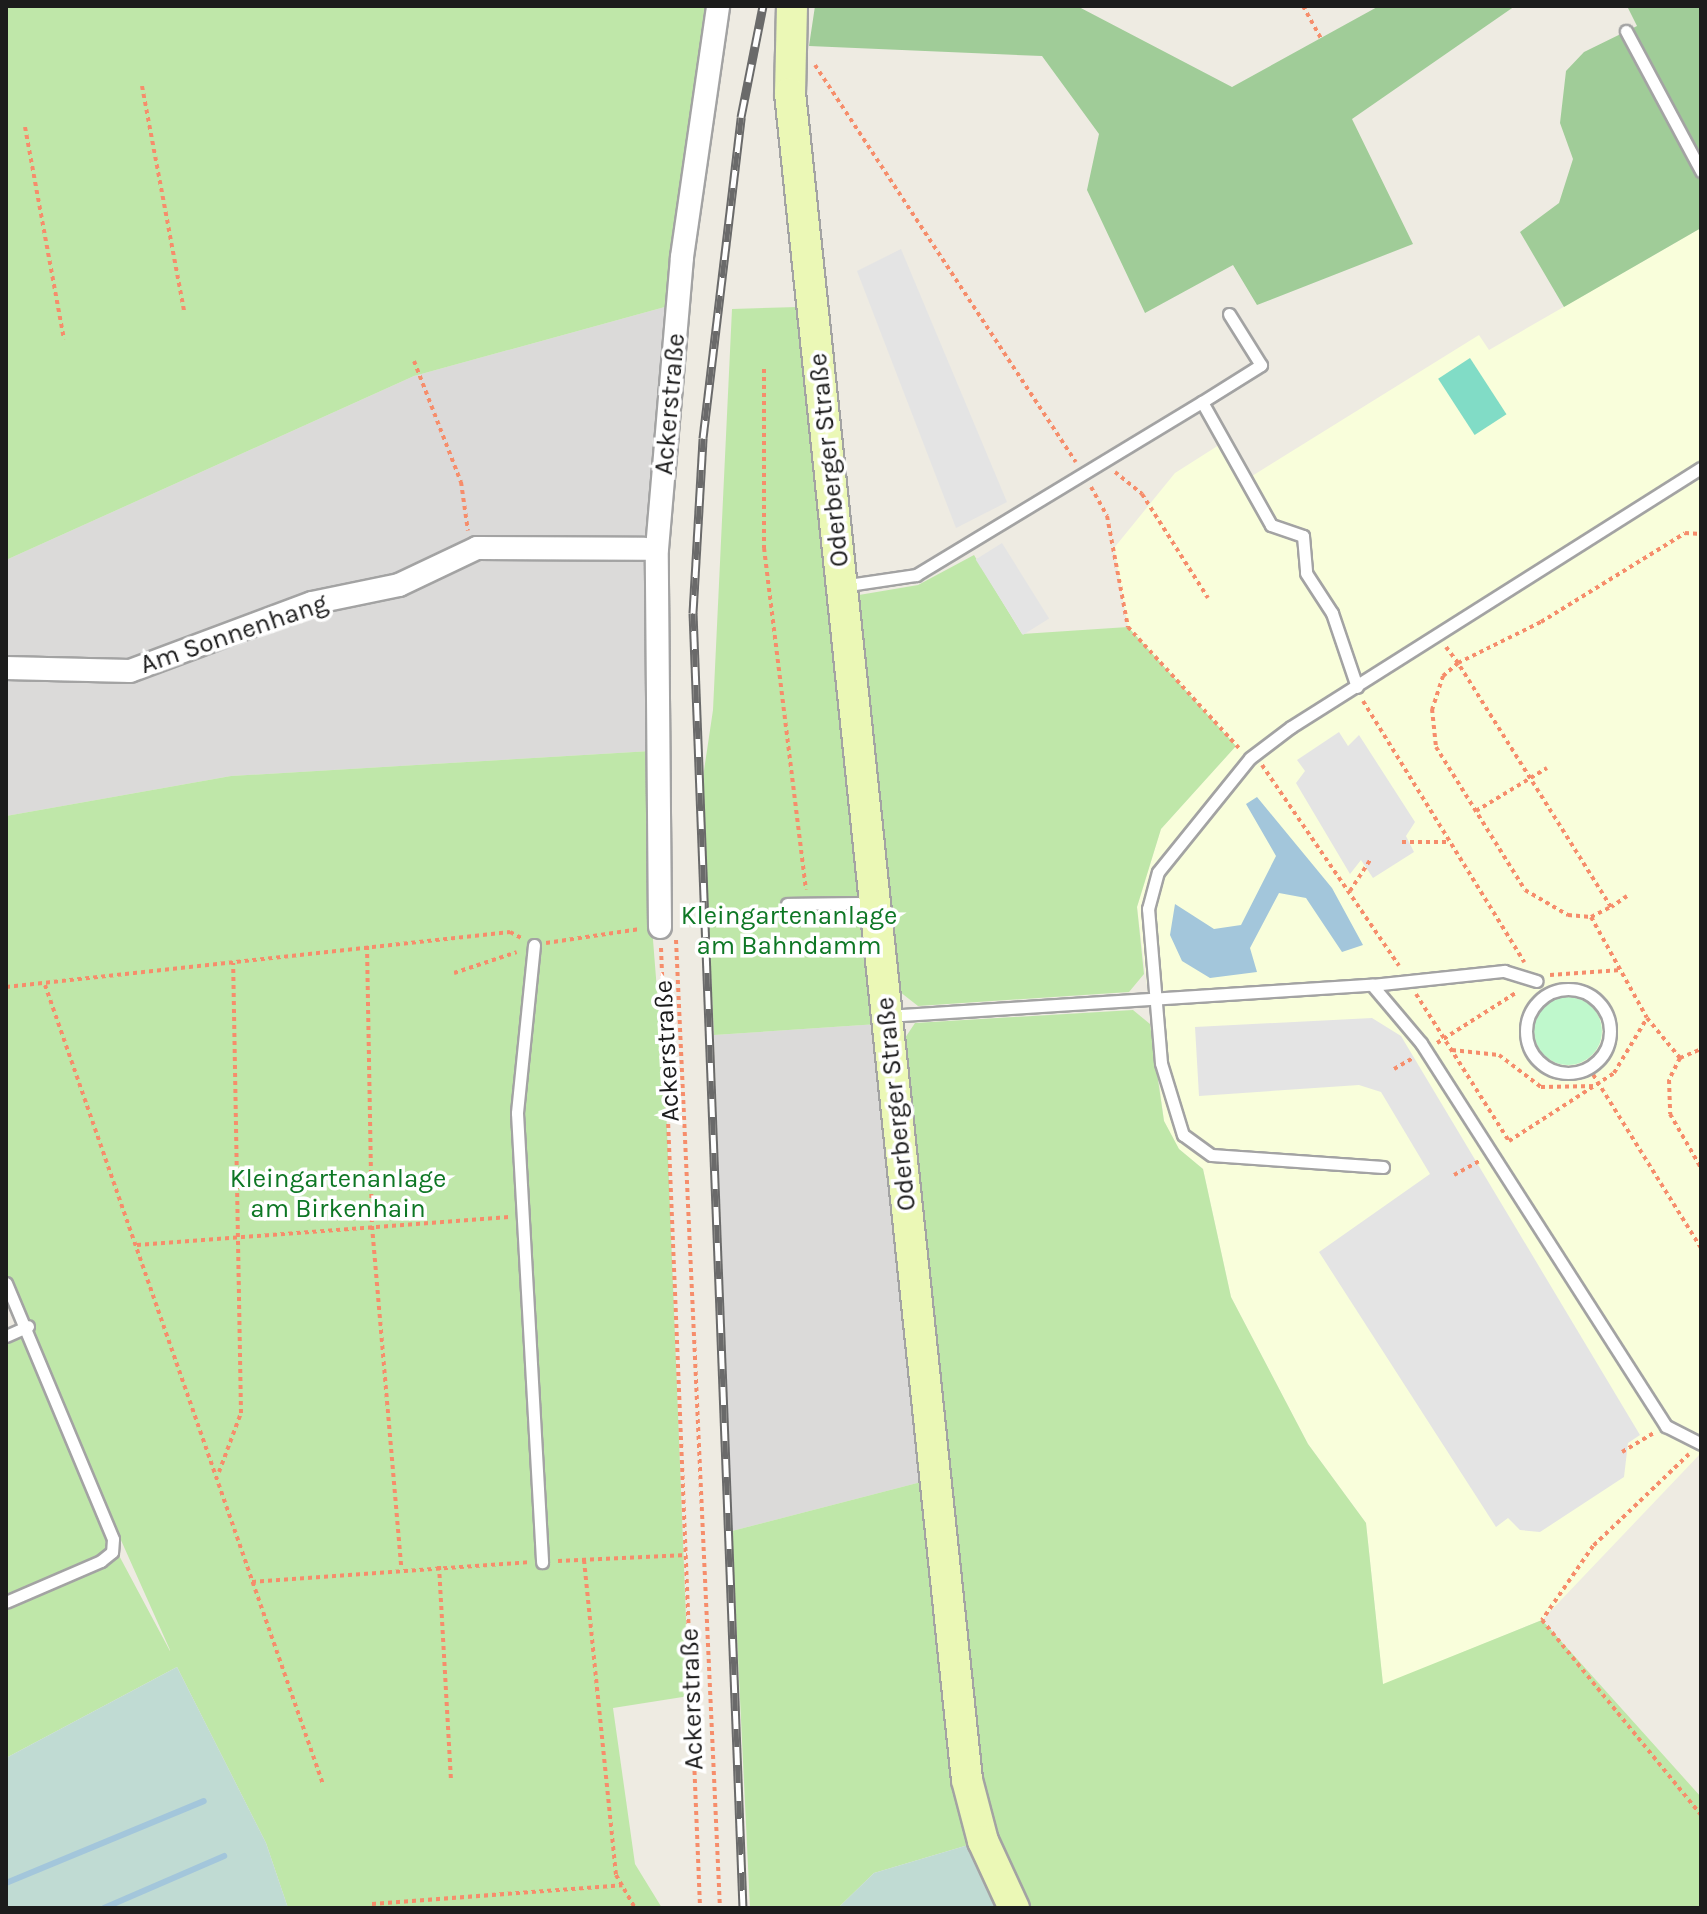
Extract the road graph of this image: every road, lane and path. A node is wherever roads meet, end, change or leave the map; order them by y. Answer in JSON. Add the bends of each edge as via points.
{"nodes":[{"id":1,"x":718,"y":6,"type":"edge"},
{"id":2,"x":792,"y":6,"type":"edge"},
{"id":3,"x":1303,"y":6,"type":"edge"},
{"id":4,"x":1626,"y":31,"type":"dead end"},
{"id":5,"x":1321,"y":38,"type":"dead end"},
{"id":6,"x":806,"y":57,"type":"dead end"},
{"id":7,"x":142,"y":86,"type":"dead end"},
{"id":8,"x":25,"y":127,"type":"dead end"},
{"id":9,"x":1701,"y":171,"type":"edge"},
{"id":10,"x":184,"y":311,"type":"dead end"},
{"id":11,"x":1229,"y":314,"type":"dead end"},
{"id":12,"x":64,"y":339,"type":"dead end"},
{"id":13,"x":414,"y":361,"type":"dead end"},
{"id":14,"x":764,"y":369,"type":"dead end"},
{"id":15,"x":1202,"y":402,"type":"junction"},
{"id":16,"x":1105,"y":465,"type":"junction"},
{"id":17,"x":1701,"y":468,"type":"edge"},
{"id":18,"x":1085,"y":477,"type":"junction"},
{"id":19,"x":1701,"y":534,"type":"edge"},
{"id":20,"x":471,"y":549,"type":"junction"},
{"id":21,"x":644,"y":549,"type":"dead end"},
{"id":22,"x":842,"y":586,"type":"junction"},
{"id":23,"x":1208,"y":598,"type":"dead end"},
{"id":24,"x":1438,"y":635,"type":"junction"},
{"id":25,"x":1458,"y":663,"type":"junction"},
{"id":26,"x":6,"y":668,"type":"edge"},
{"id":27,"x":1357,"y":687,"type":"junction"},
{"id":28,"x":1250,"y":758,"type":"junction"},
{"id":29,"x":1547,"y":768,"type":"dead end"},
{"id":30,"x":1530,"y":778,"type":"junction"},
{"id":31,"x":1476,"y":811,"type":"junction"},
{"id":32,"x":1402,"y":842,"type":"dead end"},
{"id":33,"x":1449,"y":842,"type":"junction"},
{"id":34,"x":1370,"y":860,"type":"dead end"},
{"id":35,"x":1350,"y":891,"type":"junction"},
{"id":36,"x":1627,"y":896,"type":"dead end"},
{"id":37,"x":875,"y":903,"type":"junction"},
{"id":38,"x":787,"y":904,"type":"dead end"},
{"id":39,"x":808,"y":904,"type":"junction"},
{"id":40,"x":1611,"y":907,"type":"junction"},
{"id":41,"x":1591,"y":917,"type":"junction"},
{"id":42,"x":668,"y":930,"type":"junction"},
{"id":43,"x":534,"y":945,"type":"junction"},
{"id":44,"x":367,"y":946,"type":"junction"},
{"id":45,"x":233,"y":963,"type":"junction"},
{"id":46,"x":1621,"y":970,"type":"junction"},
{"id":47,"x":454,"y":973,"type":"dead end"},
{"id":48,"x":1406,"y":978,"type":"junction"},
{"id":49,"x":1536,"y":981,"type":"junction"},
{"id":50,"x":45,"y":985,"type":"junction"},
{"id":51,"x":1372,"y":985,"type":"junction"},
{"id":52,"x":6,"y":987,"type":"edge"},
{"id":53,"x":1159,"y":999,"type":"junction"},
{"id":54,"x":1485,"y":1011,"type":"dead end"},
{"id":55,"x":887,"y":1016,"type":"junction"},
{"id":56,"x":1647,"y":1018,"type":"junction"},
{"id":57,"x":1701,"y":1049,"type":"edge"},
{"id":58,"x":1452,"y":1050,"type":"junction"},
{"id":59,"x":1680,"y":1058,"type":"junction"},
{"id":60,"x":1589,"y":1068,"type":"junction"},
{"id":61,"x":1599,"y":1085,"type":"junction"},
{"id":62,"x":1509,"y":1141,"type":"junction"},
{"id":63,"x":1492,"y":1153,"type":"junction"},
{"id":64,"x":1383,"y":1167,"type":"dead end"},
{"id":65,"x":1701,"y":1168,"type":"edge"},
{"id":66,"x":1454,"y":1175,"type":"dead end"},
{"id":67,"x":524,"y":1216,"type":"junction"},
{"id":68,"x":372,"y":1226,"type":"junction"},
{"id":69,"x":238,"y":1237,"type":"junction"},
{"id":70,"x":137,"y":1245,"type":"junction"},
{"id":71,"x":1701,"y":1248,"type":"edge"},
{"id":72,"x":6,"y":1283,"type":"edge"},
{"id":73,"x":28,"y":1326,"type":"junction"},
{"id":74,"x":6,"y":1336,"type":"edge"},
{"id":75,"x":1666,"y":1426,"type":"junction"},
{"id":76,"x":1700,"y":1444,"type":"edge"},
{"id":77,"x":1622,"y":1452,"type":"dead end"},
{"id":78,"x":219,"y":1472,"type":"junction"},
{"id":79,"x":687,"y":1555,"type":"junction"},
{"id":80,"x":584,"y":1560,"type":"junction"},
{"id":81,"x":542,"y":1562,"type":"junction"},
{"id":82,"x":439,"y":1566,"type":"junction"},
{"id":83,"x":401,"y":1567,"type":"junction"},
{"id":84,"x":252,"y":1582,"type":"junction"},
{"id":85,"x":6,"y":1602,"type":"edge"},
{"id":86,"x":451,"y":1782,"type":"dead end"},
{"id":87,"x":323,"y":1784,"type":"dead end"},
{"id":88,"x":1701,"y":1815,"type":"edge"},
{"id":89,"x":622,"y":1885,"type":"junction"},
{"id":90,"x":372,"y":1904,"type":"dead end"},
{"id":91,"x":635,"y":1908,"type":"edge"},
{"id":92,"x":700,"y":1908,"type":"edge"},
{"id":93,"x":720,"y":1908,"type":"edge"},
{"id":94,"x":1014,"y":1908,"type":"edge"}],
"edges":[{"from":1,"to":42,"type":"street","name":"Ackerstraße","via":[[682,257],[657,549]]},
{"from":2,"to":22,"type":"main road","name":"Oderberger Straße","via":[[790,93]]},
{"from":3,"to":5,"type":"path"},
{"from":4,"to":9,"type":"lane"},
{"from":6,"to":18,"type":"path"},
{"from":7,"to":10,"type":"path"},
{"from":8,"to":12,"type":"path"},
{"from":11,"to":15,"type":"lane","via":[[1261,365]]},
{"from":13,"to":20,"type":"path","via":[[461,482]]},
{"from":14,"to":39,"type":"path","via":[[764,548]]},
{"from":15,"to":16,"type":"lane"},
{"from":15,"to":27,"type":"lane","via":[[1271,525],[1303,536],[1306,573],[1332,613]]},
{"from":16,"to":18,"type":"lane"},
{"from":16,"to":23,"type":"path","via":[[1142,494]]},
{"from":17,"to":24,"type":"lane"},
{"from":18,"to":22,"type":"lane","via":[[916,575]]},
{"from":18,"to":28,"type":"path","via":[[1107,516],[1128,627]]},
{"from":19,"to":25,"type":"path","via":[[1685,533],[1541,622]]},
{"from":20,"to":21,"type":"street","name":"Am Sonnenhang"},
{"from":20,"to":26,"type":"street","name":"Am Sonnenhang","via":[[399,585],[312,603],[130,671]]},
{"from":22,"to":37,"type":"main road","name":"Oderberger Straße"},
{"from":24,"to":25,"type":"path"},
{"from":24,"to":27,"type":"lane"},
{"from":25,"to":30,"type":"path"},
{"from":25,"to":31,"type":"path","via":[[1437,692],[1432,729]]},
{"from":27,"to":28,"type":"lane"},
{"from":27,"to":33,"type":"path"},
{"from":28,"to":35,"type":"path","via":[[1299,810]]},
{"from":28,"to":53,"type":"lane","via":[[1158,872],[1148,909]]},
{"from":29,"to":30,"type":"path"},
{"from":30,"to":31,"type":"path"},
{"from":30,"to":40,"type":"path"},
{"from":31,"to":41,"type":"path","via":[[1525,890],[1568,915]]},
{"from":32,"to":33,"type":"path"},
{"from":33,"to":49,"type":"path"},
{"from":34,"to":35,"type":"path"},
{"from":35,"to":48,"type":"path"},
{"from":36,"to":40,"type":"path"},
{"from":37,"to":39,"type":"lane"},
{"from":37,"to":55,"type":"main road","name":"Oderberger Straße"},
{"from":38,"to":39,"type":"lane"},
{"from":40,"to":41,"type":"path"},
{"from":41,"to":46,"type":"path"},
{"from":42,"to":43,"type":"path"},
{"from":42,"to":79,"type":"path","name":"Ackerstraße"},
{"from":42,"to":93,"type":"path"},
{"from":43,"to":44,"type":"path","via":[[510,932]]},
{"from":43,"to":47,"type":"path"},
{"from":43,"to":67,"type":"lane","via":[[517,1113]]},
{"from":44,"to":45,"type":"path"},
{"from":44,"to":68,"type":"path"},
{"from":45,"to":50,"type":"path"},
{"from":45,"to":69,"type":"path"},
{"from":46,"to":49,"type":"path","via":[[1575,968]]},
{"from":46,"to":56,"type":"path"},
{"from":48,"to":49,"type":"lane","via":[[1504,971]]},
{"from":48,"to":51,"type":"lane"},
{"from":48,"to":58,"type":"path"},
{"from":49,"to":54,"type":"path"},
{"from":50,"to":52,"type":"path"},
{"from":50,"to":70,"type":"path"},
{"from":51,"to":53,"type":"lane"},
{"from":51,"to":63,"type":"lane","via":[[1411,1028]]},
{"from":53,"to":55,"type":"lane"},
{"from":53,"to":64,"type":"lane","via":[[1164,1088],[1194,1147],[1211,1155]]},
{"from":55,"to":94,"type":"main road","name":"Oderberger Straße","via":[[967,1780],[983,1841]]},
{"from":56,"to":59,"type":"path"},
{"from":56,"to":61,"type":"path"},
{"from":57,"to":59,"type":"path"},
{"from":58,"to":61,"type":"path","via":[[1499,1055],[1541,1087]]},
{"from":58,"to":62,"type":"path"},
{"from":59,"to":65,"type":"path","via":[[1669,1080],[1670,1114]]},
{"from":60,"to":60,"type":"lane","via":[[1607,1047],[1607,1015],[1582,992],[1550,993],[1529,1016],[1531,1050],[1558,1072]]},
{"from":60,"to":61,"type":"path"},
{"from":61,"to":62,"type":"path"},
{"from":61,"to":71,"type":"path"},
{"from":62,"to":63,"type":"path"},
{"from":63,"to":66,"type":"path"},
{"from":63,"to":75,"type":"lane"},
{"from":67,"to":68,"type":"path"},
{"from":67,"to":81,"type":"lane"},
{"from":68,"to":69,"type":"path"},
{"from":68,"to":83,"type":"path"},
{"from":69,"to":70,"type":"path"},
{"from":69,"to":78,"type":"path","via":[[241,1413]]},
{"from":70,"to":78,"type":"path"},
{"from":72,"to":73,"type":"lane"},
{"from":73,"to":74,"type":"lane"},
{"from":73,"to":85,"type":"lane","via":[[88,1466],[112,1552]]},
{"from":75,"to":76,"type":"lane"},
{"from":75,"to":77,"type":"path"},
{"from":76,"to":88,"type":"path","via":[[1593,1546],[1542,1620]]},
{"from":78,"to":84,"type":"path"},
{"from":79,"to":80,"type":"path"},
{"from":79,"to":92,"type":"path","name":"Ackerstraße"},
{"from":80,"to":81,"type":"path"},
{"from":80,"to":89,"type":"path"},
{"from":81,"to":82,"type":"path"},
{"from":82,"to":83,"type":"path"},
{"from":82,"to":86,"type":"path"},
{"from":83,"to":84,"type":"path"},
{"from":84,"to":87,"type":"path"},
{"from":89,"to":90,"type":"path"},
{"from":89,"to":91,"type":"path"}]}
